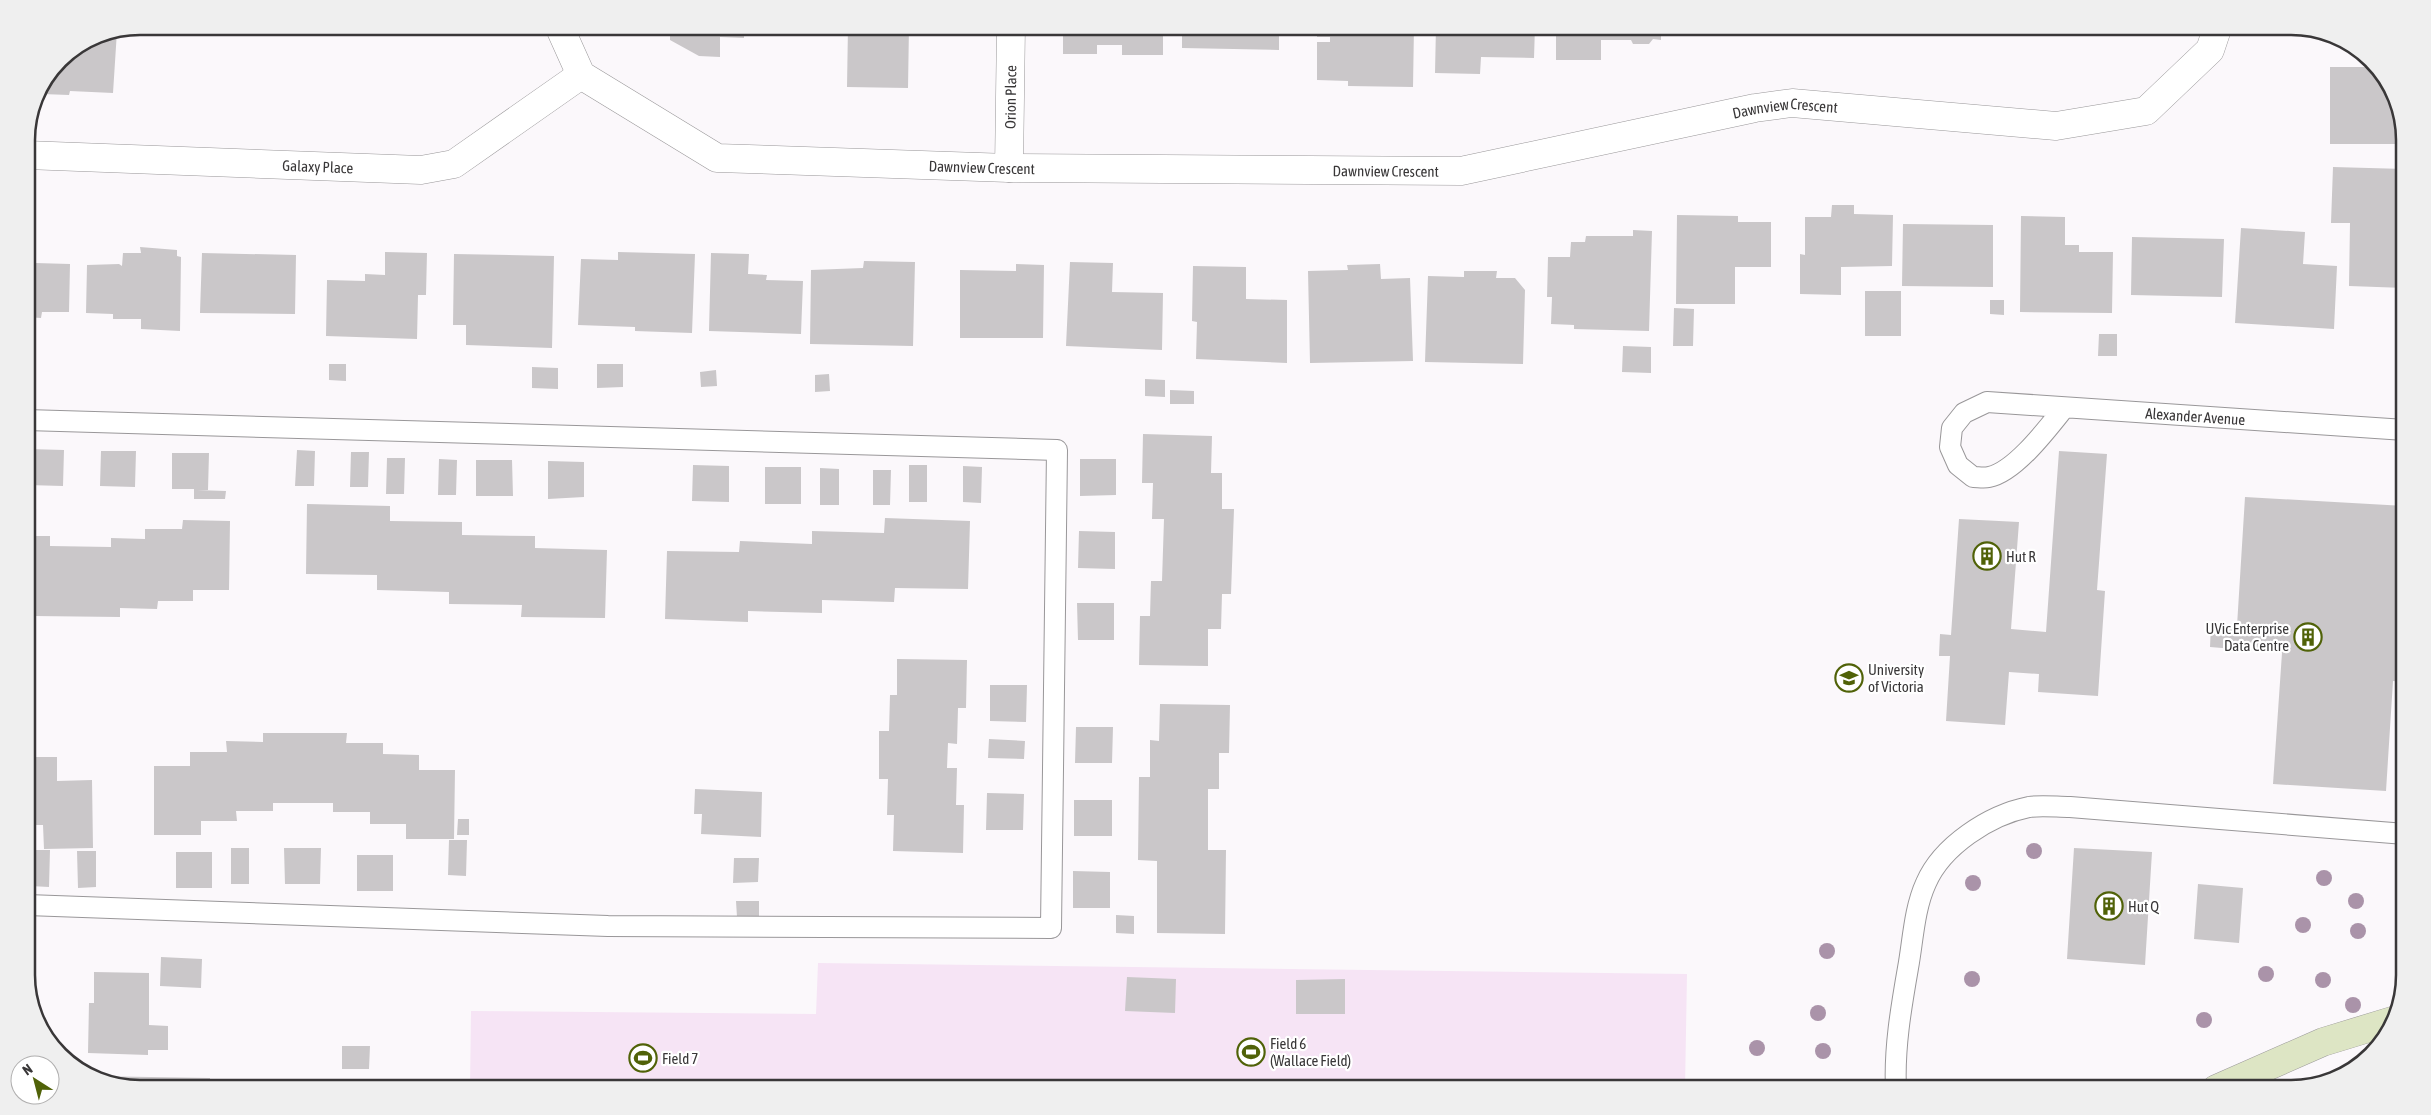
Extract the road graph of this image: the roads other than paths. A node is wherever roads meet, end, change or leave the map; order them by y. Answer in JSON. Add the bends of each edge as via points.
{"nodes":[{"id":1,"x":563,"y":35,"type":"edge"},
{"id":2,"x":1011,"y":35,"type":"edge"},
{"id":3,"x":2215,"y":35,"type":"edge"},
{"id":4,"x":581,"y":75,"type":"junction"},
{"id":5,"x":35,"y":155,"type":"edge"},
{"id":6,"x":1009,"y":168,"type":"junction"},
{"id":7,"x":2064,"y":408,"type":"junction"},
{"id":8,"x":35,"y":420,"type":"edge"},
{"id":9,"x":2396,"y":429,"type":"edge"},
{"id":10,"x":2396,"y":833,"type":"edge"},
{"id":11,"x":35,"y":905,"type":"edge"},
{"id":12,"x":2384,"y":1023,"type":"edge"},
{"id":13,"x":1895,"y":1080,"type":"edge"},
{"id":14,"x":2236,"y":1080,"type":"edge"}],
"edges":[{"from":1,"to":4,"type":"street"},
{"from":2,"to":6,"type":"street","name":"Orion Place"},
{"from":3,"to":6,"type":"street","name":"Dawnview Crescent","via":[[2210,50],[2146,111],[2056,126],[1792,103],[1461,170]]},
{"from":4,"to":5,"type":"street","name":"Galaxy Place","via":[[454,164],[421,170]]},
{"from":4,"to":6,"type":"street","name":"Dawnview Crescent","via":[[717,158]]},
{"from":7,"to":7,"type":"lane","name":"Alexander Avenue","via":[[1987,402],[1964,414],[1952,428],[1950,447],[1958,465],[1973,477],[1990,477],[2011,465],[2034,445]]},
{"from":7,"to":9,"type":"lane","name":"Alexander Avenue"},
{"from":8,"to":11,"type":"lane","via":[[1057,450],[1052,928],[608,926]]},
{"from":10,"to":13,"type":"lane","via":[[2070,807],[2029,807],[1992,820],[1961,840],[1937,862],[1925,884],[1900,1011]]},
{"from":12,"to":14,"type":"main road","via":[[2323,1042]]}]}
